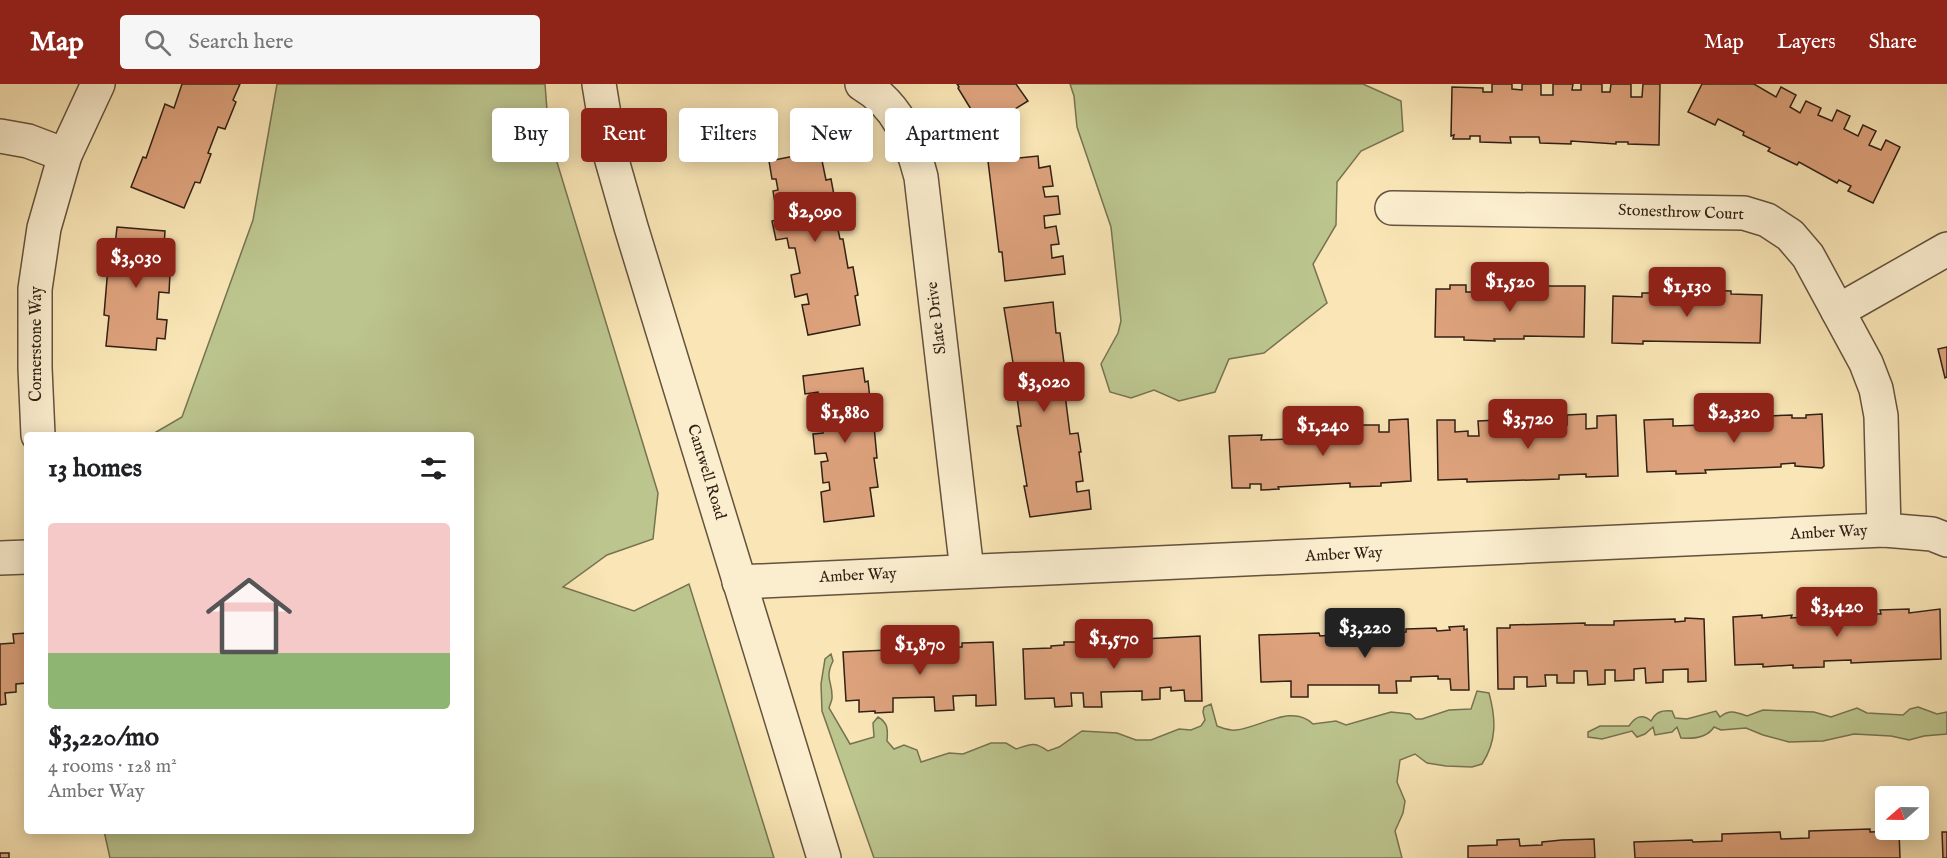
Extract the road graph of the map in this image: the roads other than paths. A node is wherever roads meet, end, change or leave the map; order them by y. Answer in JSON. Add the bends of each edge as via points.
{"nodes":[{"id":1,"x":98,"y":84,"type":"edge"},
{"id":2,"x":599,"y":84,"type":"edge"},
{"id":3,"x":862,"y":84,"type":"edge"},
{"id":4,"x":0,"y":136,"type":"edge"},
{"id":5,"x":65,"y":155,"type":"junction"},
{"id":6,"x":1392,"y":208,"type":"dead end"},
{"id":7,"x":1947,"y":249,"type":"edge"},
{"id":8,"x":1838,"y":311,"type":"junction"},
{"id":9,"x":38,"y":432,"type":"edge"},
{"id":10,"x":1884,"y":531,"type":"junction"},
{"id":11,"x":1947,"y":540,"type":"edge"},
{"id":12,"x":24,"y":557,"type":"edge"},
{"id":13,"x":0,"y":558,"type":"edge"},
{"id":14,"x":967,"y":572,"type":"junction"},
{"id":15,"x":739,"y":582,"type":"junction"},
{"id":16,"x":824,"y":858,"type":"edge"}],
"edges":[{"from":1,"to":5,"type":"street","name":"Cornerstone Way"},
{"from":2,"to":15,"type":"street","name":"Cantwell Road","via":[[616,177]]},
{"from":3,"to":14,"type":"street","name":"Slate Drive","via":[[894,112],[912,145],[921,177]]},
{"from":4,"to":5,"type":"street","via":[[28,141]]},
{"from":5,"to":9,"type":"street","name":"Cornerstone Way","via":[[44,228],[35,289]]},
{"from":6,"to":8,"type":"street","name":"Stonesthrow Court","via":[[1744,213],[1767,220],[1790,235],[1808,256]]},
{"from":7,"to":8,"type":"street"},
{"from":8,"to":10,"type":"street","name":"Stonesthrow Court","via":[[1876,389],[1881,416]]},
{"from":10,"to":11,"type":"street","name":"Amber Way","via":[[1932,534]]},
{"from":10,"to":14,"type":"street","name":"Amber Way"},
{"from":12,"to":13,"type":"street"},
{"from":14,"to":15,"type":"street","name":"Amber Way"},
{"from":15,"to":16,"type":"street","name":"Cantwell Road"}]}
